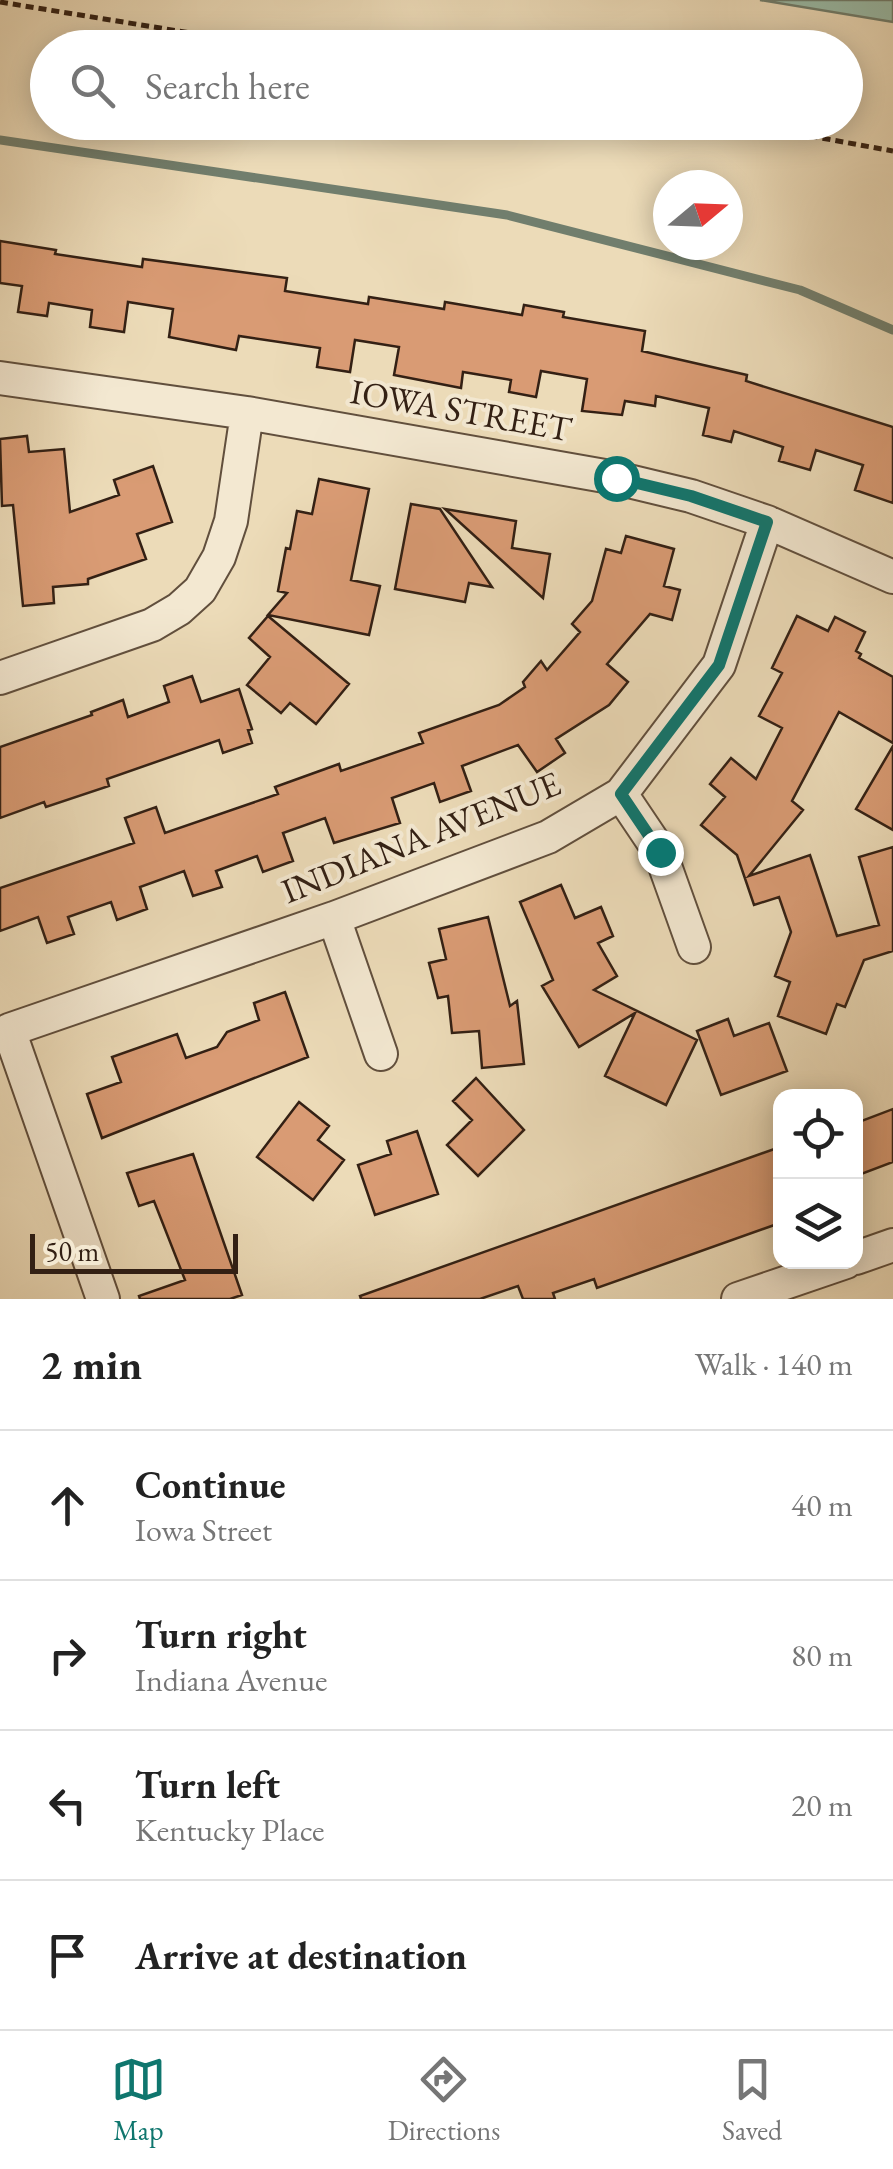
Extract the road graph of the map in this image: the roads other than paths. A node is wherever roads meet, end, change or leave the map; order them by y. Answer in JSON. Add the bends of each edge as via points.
{"nodes":[{"id":1,"x":0,"y":378,"type":"edge"},
{"id":2,"x":247,"y":413,"type":"junction"},
{"id":3,"x":767,"y":522,"type":"junction"},
{"id":4,"x":893,"y":578,"type":"edge"},
{"id":5,"x":0,"y":678,"type":"edge"},
{"id":6,"x":621,"y":794,"type":"junction"},
{"id":7,"x":334,"y":918,"type":"junction"},
{"id":8,"x":694,"y":947,"type":"dead end"},
{"id":9,"x":381,"y":1054,"type":"dead end"},
{"id":10,"x":893,"y":1245,"type":"edge"},
{"id":11,"x":863,"y":1256,"type":"edge"},
{"id":12,"x":826,"y":1269,"type":"edge"},
{"id":13,"x":103,"y":1299,"type":"edge"},
{"id":14,"x":738,"y":1299,"type":"edge"}],
"edges":[{"from":1,"to":2,"type":"street","name":"IOWA STREET"},
{"from":2,"to":3,"type":"street","name":"IOWA STREET","via":[[616,478]]},
{"from":2,"to":5,"type":"street","via":[[230,522],[200,590],[152,624]]},
{"from":3,"to":4,"type":"street","name":"IOWA STREET"},
{"from":3,"to":6,"type":"street","name":"INDIANA AVENUE","via":[[719,665]]},
{"from":6,"to":7,"type":"street","name":"INDIANA AVENUE","via":[[548,837]]},
{"from":6,"to":8,"type":"street","via":[[660,852]]},
{"from":7,"to":9,"type":"street"},
{"from":7,"to":13,"type":"street","name":"INDIANA AVENUE","via":[[8,1030]]},
{"from":10,"to":11,"type":"street"},
{"from":12,"to":14,"type":"street"}]}
